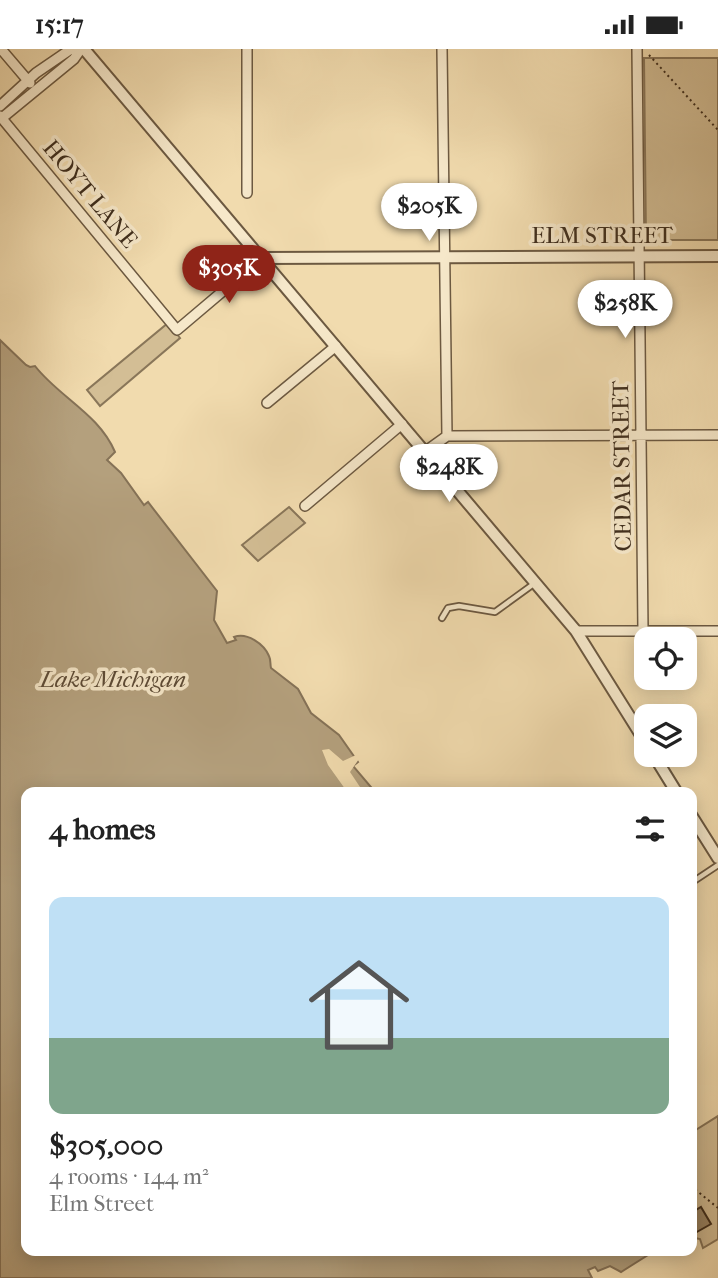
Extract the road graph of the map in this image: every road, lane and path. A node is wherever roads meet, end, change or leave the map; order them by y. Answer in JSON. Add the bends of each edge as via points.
{"nodes":[{"id":1,"x":1,"y":49,"type":"edge"},
{"id":2,"x":71,"y":49,"type":"edge"},
{"id":3,"x":83,"y":49,"type":"edge"},
{"id":4,"x":247,"y":49,"type":"edge"},
{"id":5,"x":442,"y":49,"type":"edge"},
{"id":6,"x":637,"y":49,"type":"edge"},
{"id":7,"x":649,"y":55,"type":"dead end"},
{"id":8,"x":28,"y":81,"type":"junction"},
{"id":9,"x":36,"y":90,"type":"junction"},
{"id":10,"x":0,"y":106,"type":"edge"},
{"id":11,"x":1,"y":117,"type":"edge"},
{"id":12,"x":718,"y":130,"type":"edge"},
{"id":13,"x":247,"y":193,"type":"dead end"},
{"id":14,"x":640,"y":256,"type":"junction"},
{"id":15,"x":718,"y":256,"type":"edge"},
{"id":16,"x":444,"y":257,"type":"junction"},
{"id":17,"x":262,"y":258,"type":"junction"},
{"id":18,"x":336,"y":346,"type":"junction"},
{"id":19,"x":267,"y":403,"type":"dead end"},
{"id":20,"x":402,"y":424,"type":"junction"},
{"id":21,"x":640,"y":435,"type":"junction"},
{"id":22,"x":718,"y":435,"type":"edge"},
{"id":23,"x":447,"y":436,"type":"junction"},
{"id":24,"x":426,"y":451,"type":"junction"},
{"id":25,"x":305,"y":506,"type":"dead end"},
{"id":26,"x":536,"y":583,"type":"junction"},
{"id":27,"x":442,"y":618,"type":"dead end"},
{"id":28,"x":643,"y":627,"type":"edge"},
{"id":29,"x":576,"y":631,"type":"junction"},
{"id":30,"x":634,"y":631,"type":"edge"},
{"id":31,"x":697,"y":631,"type":"edge"},
{"id":32,"x":718,"y":631,"type":"edge"},
{"id":33,"x":634,"y":724,"type":"edge"},
{"id":34,"x":661,"y":767,"type":"edge"},
{"id":35,"x":672,"y":787,"type":"edge"},
{"id":36,"x":697,"y":825,"type":"edge"},
{"id":37,"x":718,"y":858,"type":"edge"},
{"id":38,"x":718,"y":865,"type":"edge"},
{"id":39,"x":697,"y":879,"type":"edge"},
{"id":40,"x":697,"y":1190,"type":"edge"},
{"id":41,"x":718,"y":1208,"type":"edge"}],
"edges":[{"from":1,"to":8,"type":"street"},
{"from":2,"to":8,"type":"street"},
{"from":3,"to":9,"type":"street"},
{"from":3,"to":17,"type":"street"},
{"from":4,"to":13,"type":"street"},
{"from":5,"to":16,"type":"street"},
{"from":6,"to":14,"type":"street","name":"CEDAR STREET"},
{"from":7,"to":12,"type":"path"},
{"from":8,"to":9,"type":"street"},
{"from":8,"to":10,"type":"street"},
{"from":9,"to":11,"type":"street"},
{"from":11,"to":17,"type":"street","name":"HOYT LANE","via":[[177,330]]},
{"from":14,"to":15,"type":"street","name":"ELM STREET"},
{"from":14,"to":16,"type":"street","name":"ELM STREET"},
{"from":14,"to":21,"type":"street","name":"CEDAR STREET"},
{"from":16,"to":17,"type":"street","name":"ELM STREET"},
{"from":16,"to":23,"type":"street"},
{"from":17,"to":18,"type":"street"},
{"from":18,"to":19,"type":"street"},
{"from":18,"to":20,"type":"street"},
{"from":20,"to":24,"type":"street"},
{"from":20,"to":25,"type":"street"},
{"from":21,"to":22,"type":"street"},
{"from":21,"to":23,"type":"street"},
{"from":21,"to":28,"type":"street","name":"CEDAR STREET"},
{"from":23,"to":24,"type":"street"},
{"from":24,"to":26,"type":"street"},
{"from":26,"to":27,"type":"lane","via":[[495,612],[459,605],[448,608]]},
{"from":26,"to":29,"type":"street"},
{"from":29,"to":30,"type":"street"},
{"from":29,"to":33,"type":"street"},
{"from":31,"to":32,"type":"street"},
{"from":34,"to":35,"type":"street"},
{"from":36,"to":37,"type":"street"},
{"from":38,"to":39,"type":"lane"},
{"from":40,"to":41,"type":"path"}]}
